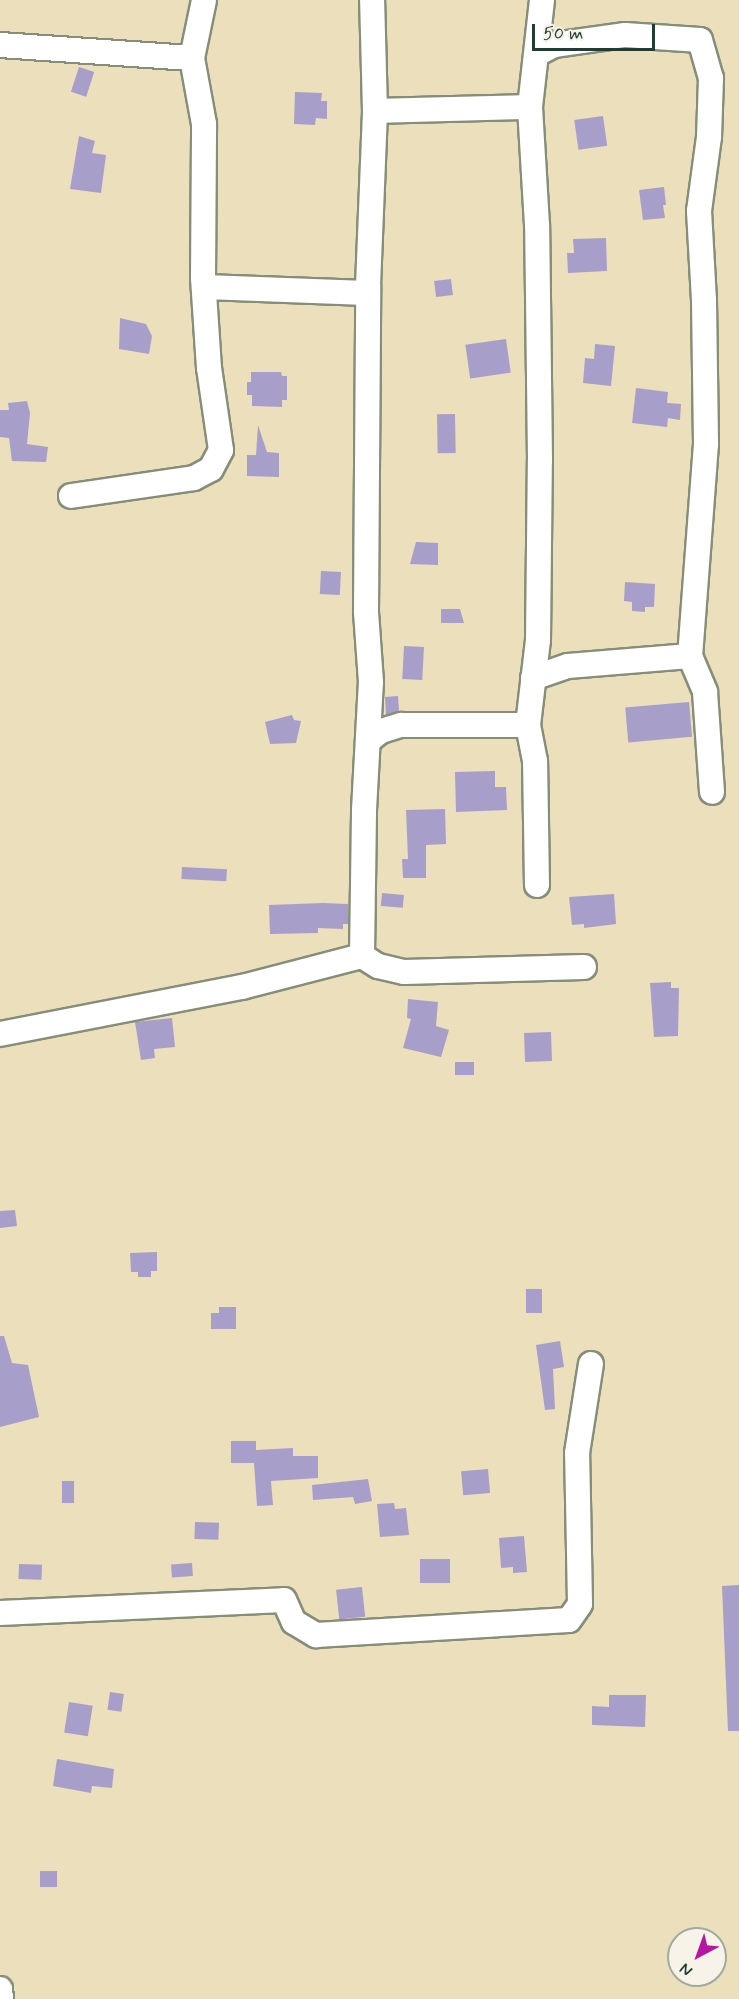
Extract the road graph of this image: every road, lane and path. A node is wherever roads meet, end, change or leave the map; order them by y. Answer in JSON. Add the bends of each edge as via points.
{"nodes":[{"id":1,"x":204,"y":0,"type":"edge"},
{"id":2,"x":372,"y":0,"type":"edge"},
{"id":3,"x":542,"y":0,"type":"edge"},
{"id":4,"x":0,"y":45,"type":"edge"},
{"id":5,"x":537,"y":54,"type":"junction"},
{"id":6,"x":192,"y":58,"type":"junction"},
{"id":7,"x":530,"y":107,"type":"junction"},
{"id":8,"x":375,"y":111,"type":"junction"},
{"id":9,"x":204,"y":287,"type":"junction"},
{"id":10,"x":368,"y":293,"type":"junction"},
{"id":11,"x":71,"y":496,"type":"dead end"},
{"id":12,"x":690,"y":657,"type":"junction"},
{"id":13,"x":533,"y":678,"type":"junction"},
{"id":14,"x":528,"y":725,"type":"junction"},
{"id":15,"x":368,"y":741,"type":"junction"},
{"id":16,"x":712,"y":792,"type":"dead end"},
{"id":17,"x":537,"y":885,"type":"dead end"},
{"id":18,"x":362,"y":956,"type":"junction"},
{"id":19,"x":585,"y":967,"type":"dead end"},
{"id":20,"x":0,"y":1034,"type":"edge"},
{"id":21,"x":591,"y":1364,"type":"dead end"},
{"id":22,"x":0,"y":1613,"type":"edge"},
{"id":23,"x":0,"y":1989,"type":"edge"},
{"id":24,"x":1,"y":1999,"type":"edge"}],
"edges":[{"from":1,"to":6,"type":"street"},
{"from":2,"to":8,"type":"street"},
{"from":3,"to":5,"type":"street"},
{"from":4,"to":6,"type":"street"},
{"from":5,"to":7,"type":"street"},
{"from":5,"to":12,"type":"street","via":[[554,45],[625,35],[700,40],[711,78],[709,136],[699,210],[706,444]]},
{"from":6,"to":9,"type":"street","via":[[204,124]]},
{"from":7,"to":8,"type":"street"},
{"from":7,"to":13,"type":"street","via":[[537,225],[540,460],[538,640]]},
{"from":8,"to":10,"type":"street"},
{"from":9,"to":10,"type":"street"},
{"from":9,"to":11,"type":"street","via":[[209,368],[221,450],[211,469],[194,478]]},
{"from":10,"to":15,"type":"street"},
{"from":12,"to":13,"type":"street","via":[[568,666]]},
{"from":12,"to":16,"type":"street","via":[[705,692]]},
{"from":13,"to":14,"type":"street"},
{"from":14,"to":15,"type":"street","via":[[401,725],[381,731]]},
{"from":14,"to":17,"type":"street","via":[[535,761]]},
{"from":15,"to":18,"type":"street"},
{"from":18,"to":19,"type":"street","via":[[378,966],[404,972]]},
{"from":18,"to":20,"type":"street","via":[[242,987]]},
{"from":21,"to":22,"type":"street","via":[[577,1453],[580,1604],[569,1620],[316,1635],[294,1622],[284,1600]]},
{"from":23,"to":24,"type":"street"}]}
